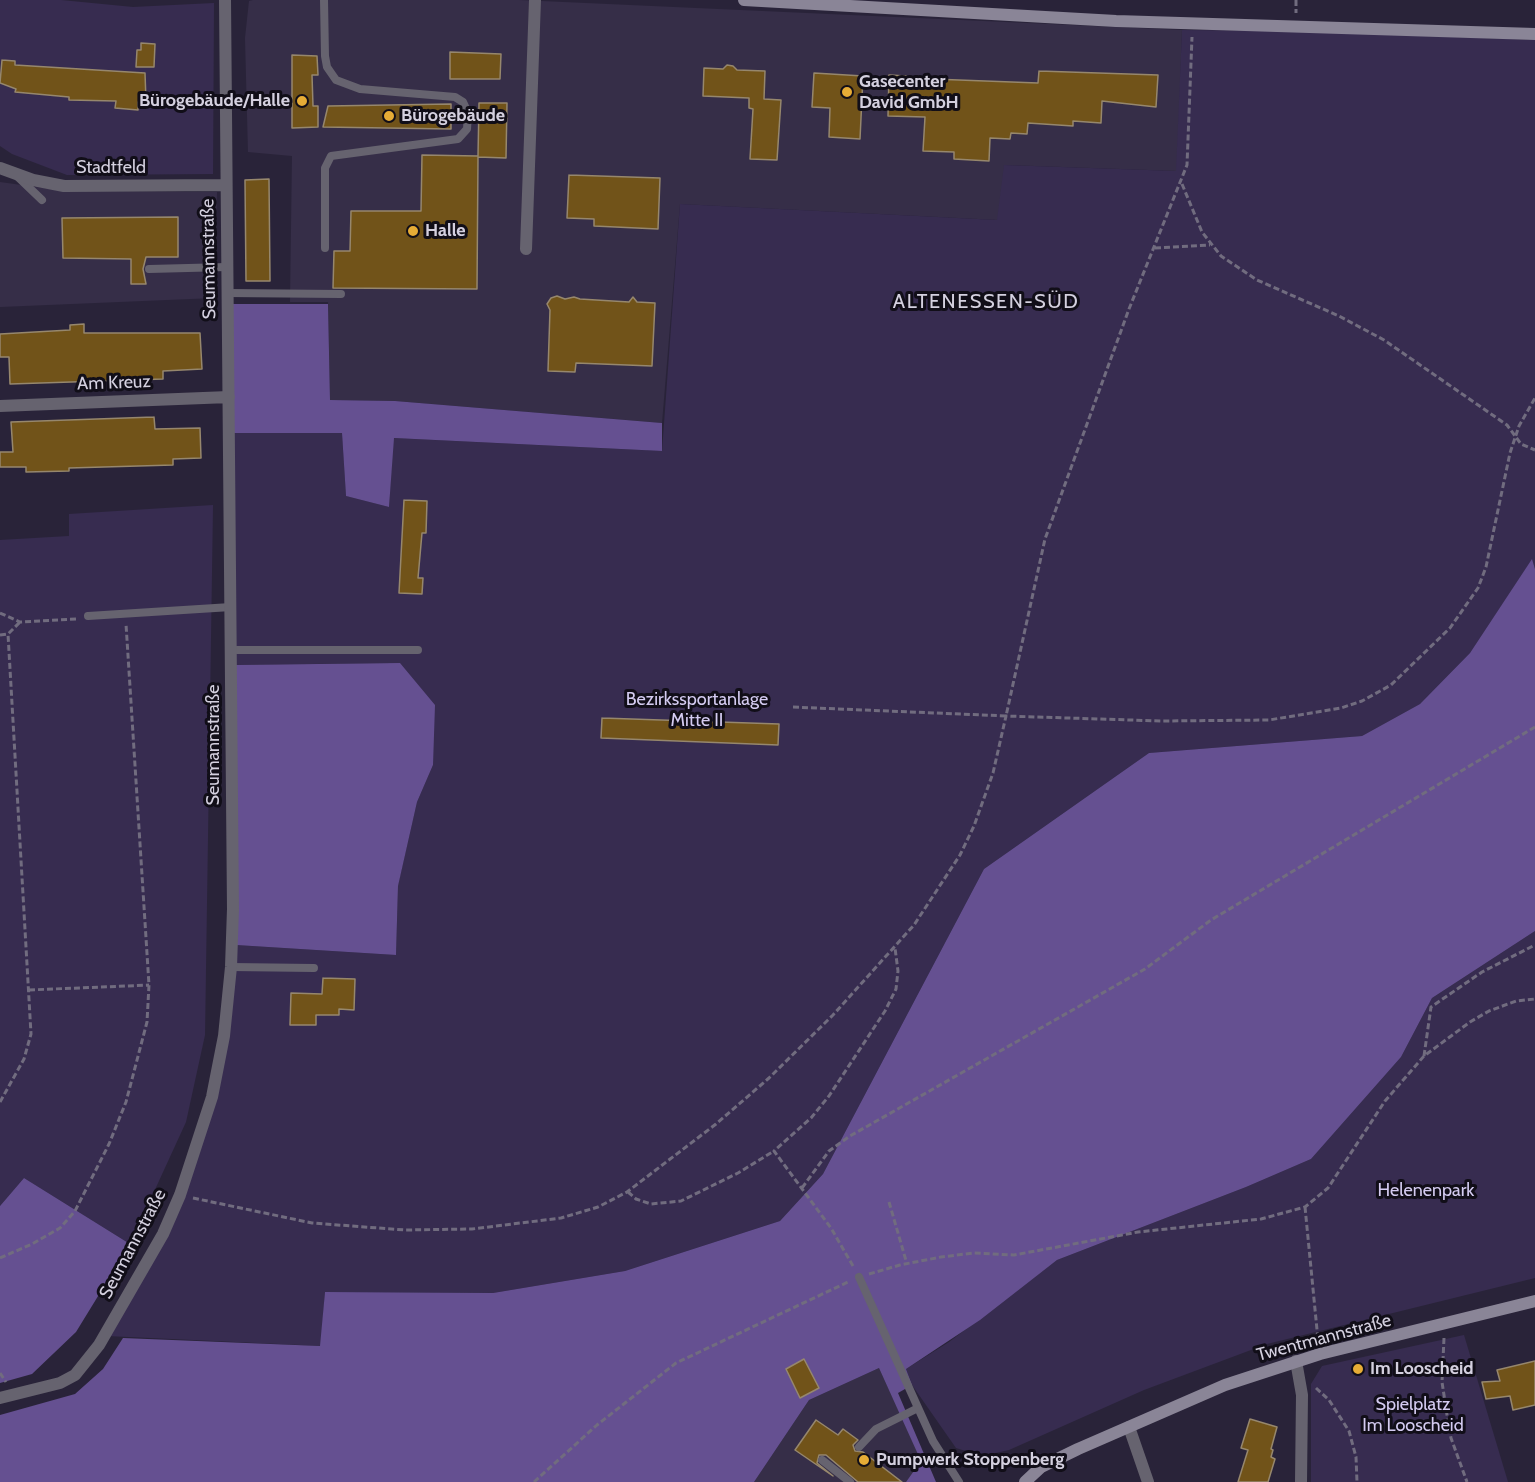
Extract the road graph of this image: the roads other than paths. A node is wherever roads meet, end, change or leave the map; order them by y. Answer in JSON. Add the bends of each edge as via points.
{"nodes":[{"id":1,"x":225,"y":0,"type":"edge"},
{"id":2,"x":324,"y":0,"type":"edge"},
{"id":3,"x":535,"y":0,"type":"edge"},
{"id":4,"x":744,"y":0,"type":"edge"},
{"id":5,"x":1535,"y":34,"type":"edge"},
{"id":6,"x":0,"y":168,"type":"edge"},
{"id":7,"x":15,"y":174,"type":"junction"},
{"id":8,"x":226,"y":185,"type":"junction"},
{"id":9,"x":42,"y":200,"type":"dead end"},
{"id":10,"x":325,"y":248,"type":"dead end"},
{"id":11,"x":526,"y":249,"type":"dead end"},
{"id":12,"x":227,"y":267,"type":"junction"},
{"id":13,"x":149,"y":269,"type":"dead end"},
{"id":14,"x":227,"y":293,"type":"junction"},
{"id":15,"x":341,"y":294,"type":"dead end"},
{"id":16,"x":229,"y":397,"type":"junction"},
{"id":17,"x":0,"y":406,"type":"edge"},
{"id":18,"x":231,"y":607,"type":"junction"},
{"id":19,"x":88,"y":616,"type":"road end"},
{"id":20,"x":232,"y":650,"type":"junction"},
{"id":21,"x":418,"y":650,"type":"dead end"},
{"id":22,"x":231,"y":967,"type":"junction"},
{"id":23,"x":314,"y":968,"type":"dead end"},
{"id":24,"x":859,"y":1277,"type":"road end"},
{"id":25,"x":1535,"y":1301,"type":"edge"},
{"id":26,"x":1298,"y":1367,"type":"junction"},
{"id":27,"x":0,"y":1398,"type":"edge"},
{"id":28,"x":918,"y":1408,"type":"junction"},
{"id":29,"x":1129,"y":1427,"type":"junction"},
{"id":30,"x":859,"y":1447,"type":"dead end"},
{"id":31,"x":822,"y":1460,"type":"dead end"},
{"id":32,"x":850,"y":1482,"type":"edge"},
{"id":33,"x":959,"y":1482,"type":"edge"},
{"id":34,"x":1025,"y":1482,"type":"edge"},
{"id":35,"x":1148,"y":1482,"type":"edge"},
{"id":36,"x":1301,"y":1482,"type":"edge"}],
"edges":[{"from":1,"to":8,"type":"street","name":"Seumannstraße"},
{"from":2,"to":10,"type":"lane","via":[[325,56],[336,80],[360,89],[455,98],[463,102],[468,112],[467,129],[458,139],[331,156],[325,168]]},
{"from":3,"to":11,"type":"street"},
{"from":4,"to":5,"type":"street","via":[[1193,24]]},
{"from":6,"to":7,"type":"street","name":"Stadtfeld"},
{"from":7,"to":8,"type":"street","name":"Stadtfeld","via":[[64,186]]},
{"from":7,"to":9,"type":"lane"},
{"from":8,"to":12,"type":"street","name":"Seumannstraße"},
{"from":12,"to":13,"type":"lane"},
{"from":12,"to":14,"type":"street","name":"Seumannstraße"},
{"from":14,"to":15,"type":"lane"},
{"from":14,"to":16,"type":"street","name":"Seumannstraße"},
{"from":16,"to":17,"type":"street","name":"Am Kreuz"},
{"from":16,"to":18,"type":"street","name":"Seumannstraße"},
{"from":18,"to":19,"type":"lane"},
{"from":18,"to":20,"type":"street","name":"Seumannstraße"},
{"from":20,"to":21,"type":"lane"},
{"from":20,"to":22,"type":"street","name":"Seumannstraße"},
{"from":22,"to":23,"type":"lane"},
{"from":22,"to":27,"type":"street","name":"Seumannstraße","via":[[224,1036],[212,1097],[163,1234],[88,1361],[75,1375],[60,1383]]},
{"from":24,"to":28,"type":"lane"},
{"from":25,"to":26,"type":"street","name":"Twentmannstraße","via":[[1320,1354]]},
{"from":26,"to":29,"type":"street","name":"Twentmannstraße","via":[[1225,1385]]},
{"from":26,"to":36,"type":"street","via":[[1302,1395]]},
{"from":28,"to":30,"type":"lane","via":[[876,1429]]},
{"from":28,"to":33,"type":"lane","via":[[949,1471]]},
{"from":29,"to":34,"type":"street","name":"Twentmannstraße","via":[[1041,1467]]},
{"from":29,"to":35,"type":"street"},
{"from":31,"to":32,"type":"lane"}]}
